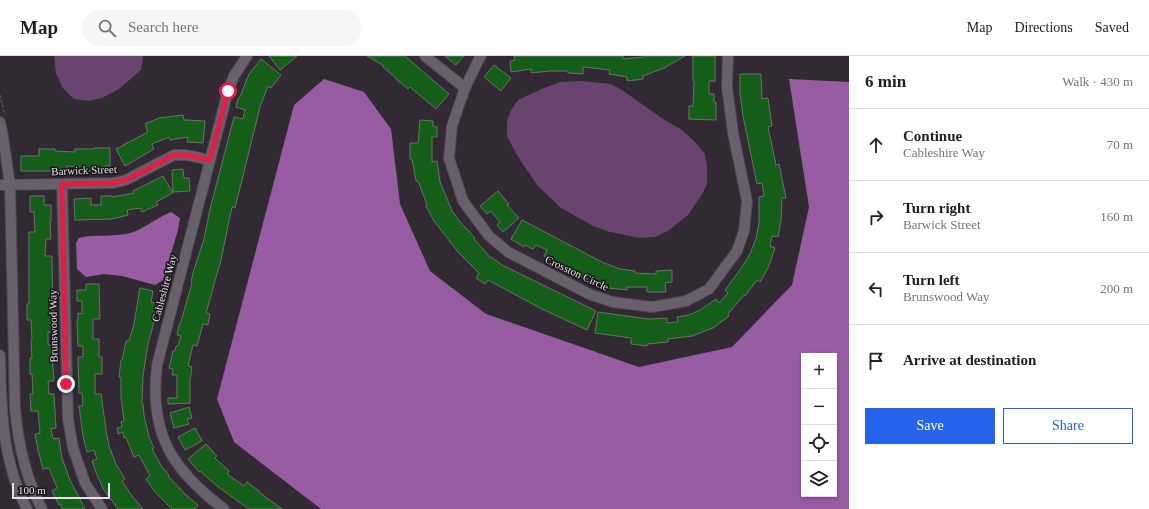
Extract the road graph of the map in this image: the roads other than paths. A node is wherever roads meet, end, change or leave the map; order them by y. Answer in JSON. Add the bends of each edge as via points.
{"nodes":[{"id":1,"x":247,"y":56,"type":"edge"},
{"id":2,"x":425,"y":56,"type":"edge"},
{"id":3,"x":481,"y":56,"type":"edge"},
{"id":4,"x":728,"y":56,"type":"edge"},
{"id":5,"x":465,"y":88,"type":"junction"},
{"id":6,"x":0,"y":122,"type":"edge"},
{"id":7,"x":210,"y":160,"type":"junction"},
{"id":8,"x":62,"y":184,"type":"junction"},
{"id":9,"x":5,"y":185,"type":"edge"},
{"id":10,"x":0,"y":355,"type":"edge"},
{"id":11,"x":211,"y":505,"type":"edge"},
{"id":12,"x":27,"y":509,"type":"edge"},
{"id":13,"x":42,"y":509,"type":"edge"},
{"id":14,"x":102,"y":509,"type":"edge"},
{"id":15,"x":224,"y":509,"type":"edge"}],
"edges":[{"from":1,"to":7,"type":"street","name":"Cableshire Way","via":[[228,91]]},
{"from":2,"to":5,"type":"street"},
{"from":3,"to":5,"type":"street","name":"Crosston Circle"},
{"from":4,"to":5,"type":"street","name":"Crosston Circle","via":[[727,87],[733,133],[747,201],[744,231],[737,250],[709,289],[686,301],[652,307],[613,302],[591,295],[508,252],[489,236],[463,201],[448,158],[452,126]]},
{"from":6,"to":9,"type":"street"},
{"from":7,"to":8,"type":"street","name":"Barwick Street","via":[[174,155],[126,180],[113,183]]},
{"from":7,"to":11,"type":"street","name":"Cableshire Way","via":[[156,365],[154,397],[157,420],[170,453]]},
{"from":8,"to":9,"type":"street","name":"Barwick Street"},
{"from":8,"to":14,"type":"street","name":"Brunswood Way","via":[[68,419],[73,448],[85,483]]},
{"from":9,"to":13,"type":"street","via":[[14,408],[28,478]]},
{"from":10,"to":12,"type":"street","via":[[2,424],[15,480]]},
{"from":11,"to":15,"type":"street","name":"Cableshire Way"}]}
